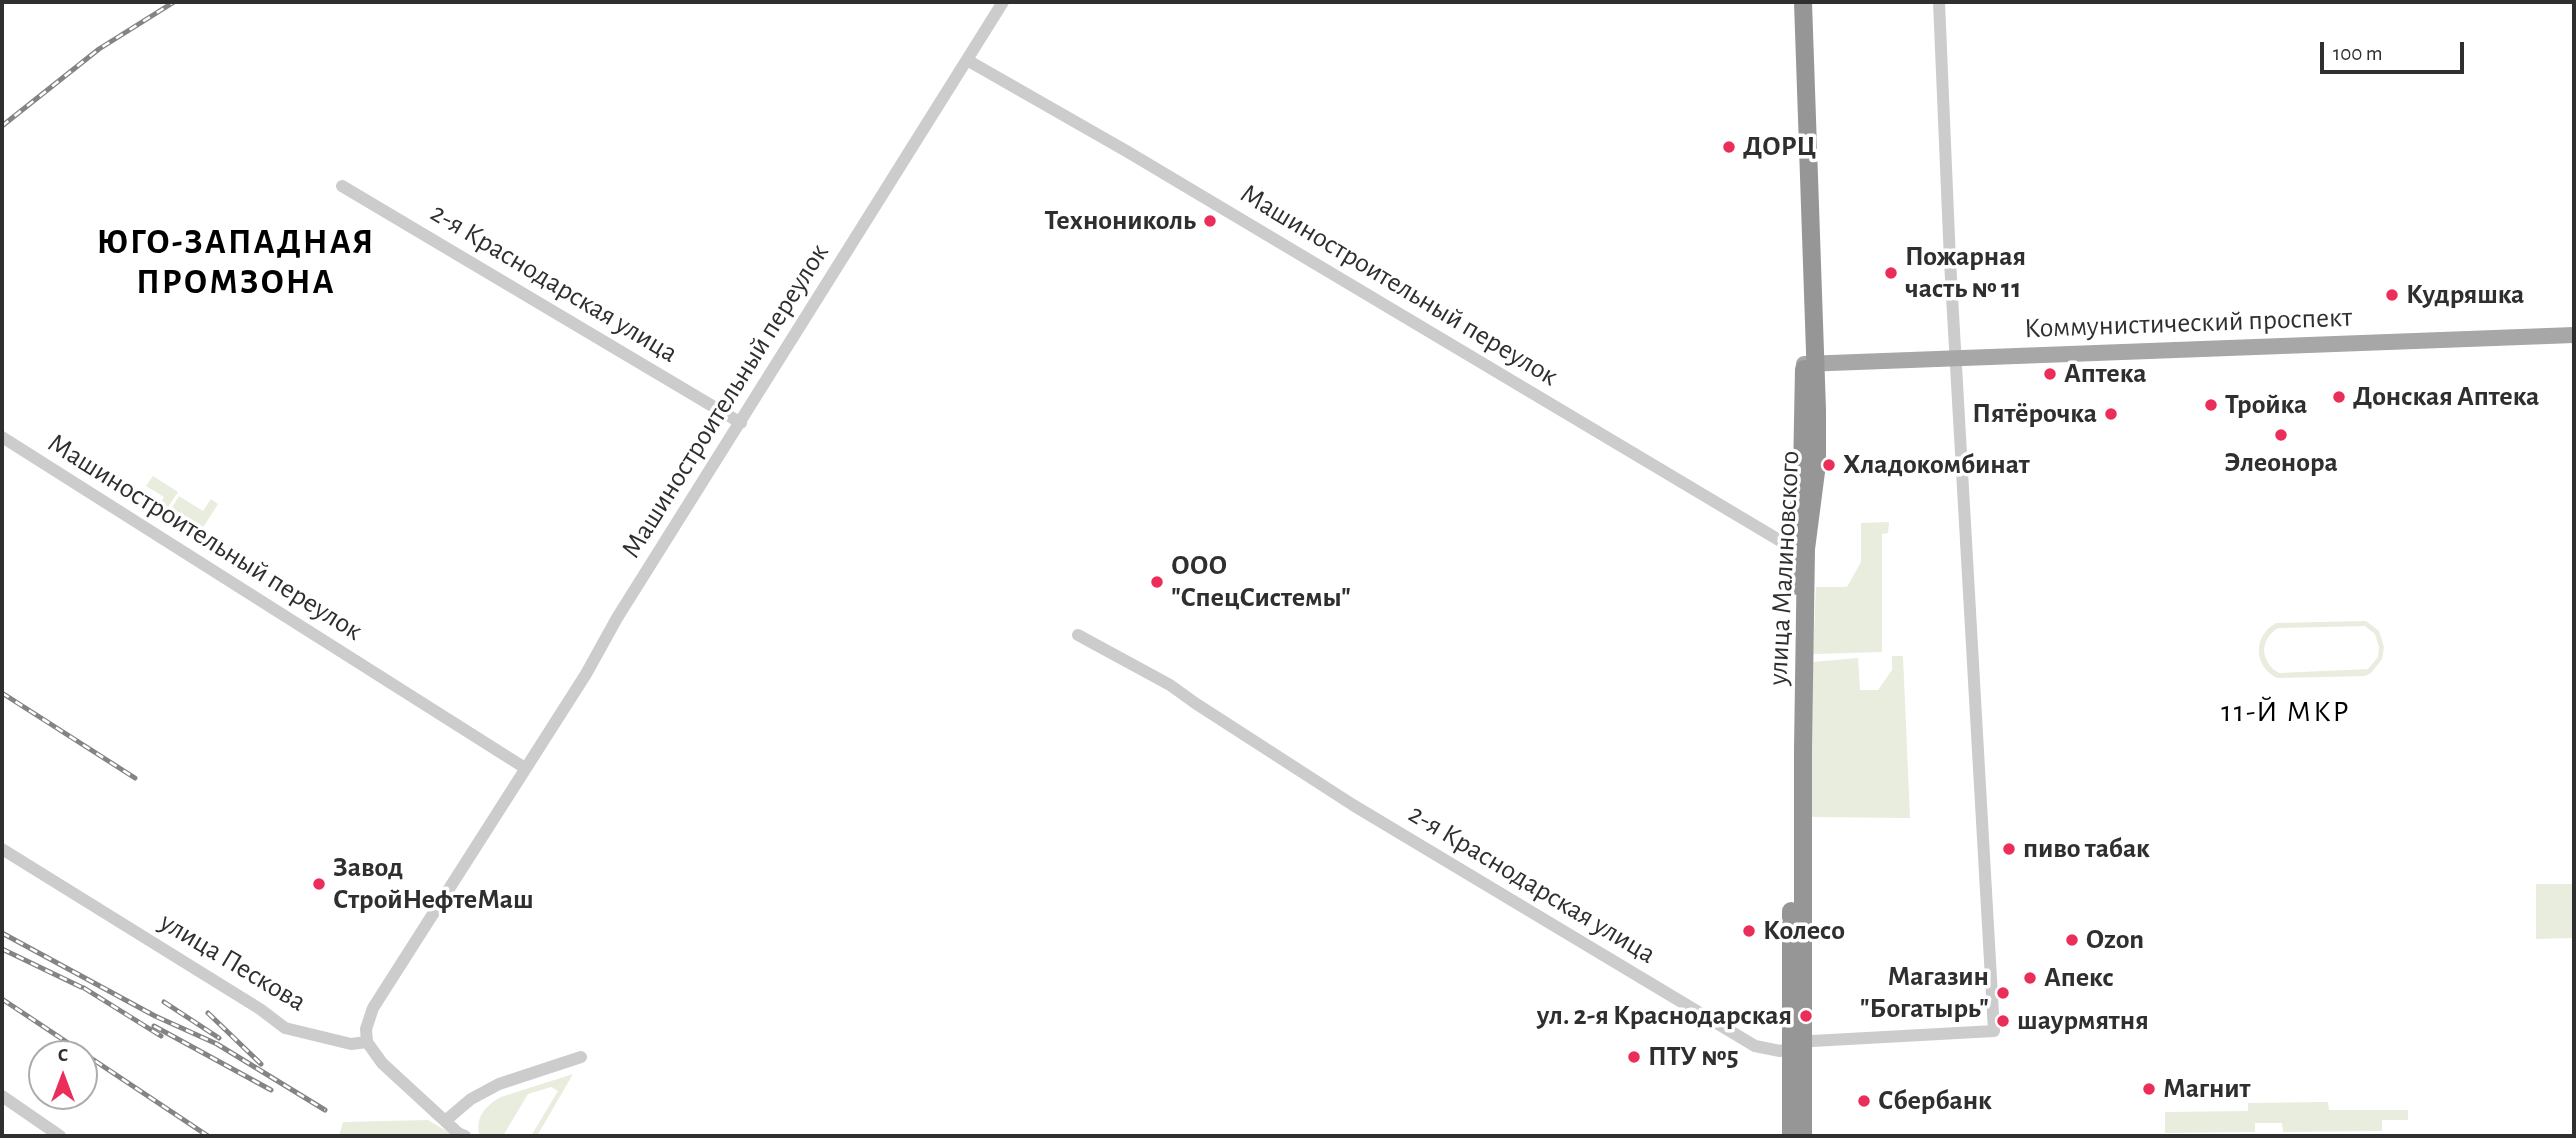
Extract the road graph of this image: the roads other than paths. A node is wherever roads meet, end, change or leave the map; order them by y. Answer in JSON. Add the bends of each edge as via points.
{"nodes":[{"id":1,"x":1003,"y":2,"type":"edge"},
{"id":2,"x":1794,"y":2,"type":"edge"},
{"id":3,"x":1804,"y":2,"type":"edge"},
{"id":4,"x":1939,"y":2,"type":"edge"},
{"id":5,"x":967,"y":60,"type":"junction"},
{"id":6,"x":342,"y":186,"type":"dead end"},
{"id":7,"x":2574,"y":335,"type":"edge"},
{"id":8,"x":1956,"y":359,"type":"junction"},
{"id":9,"x":1809,"y":364,"type":"junction"},
{"id":10,"x":741,"y":423,"type":"junction"},
{"id":11,"x":2,"y":437,"type":"edge"},
{"id":12,"x":1800,"y":549,"type":"junction"},
{"id":13,"x":1078,"y":635,"type":"dead end"},
{"id":14,"x":525,"y":768,"type":"junction"},
{"id":15,"x":2,"y":849,"type":"edge"},
{"id":16,"x":367,"y":1042,"type":"junction"},
{"id":17,"x":1796,"y":1046,"type":"junction"},
{"id":18,"x":580,"y":1057,"type":"dead end"},
{"id":19,"x":2,"y":1096,"type":"edge"},
{"id":20,"x":445,"y":1121,"type":"junction"},
{"id":21,"x":60,"y":1136,"type":"edge"},
{"id":22,"x":465,"y":1136,"type":"edge"},
{"id":23,"x":1791,"y":1136,"type":"edge"},
{"id":24,"x":1803,"y":1136,"type":"edge"}],
"edges":[{"from":1,"to":5,"type":"street","name":"Машиностроительный переулок"},
{"from":2,"to":9,"type":"highway","name":"улица Малиновского"},
{"from":3,"to":9,"type":"highway","name":"улица Малиновского"},
{"from":4,"to":8,"type":"street"},
{"from":5,"to":10,"type":"street","name":"Машиностроительный переулок"},
{"from":5,"to":12,"type":"street","name":"Машиностроительный переулок"},
{"from":6,"to":10,"type":"street","name":"2-я Краснодарская улица"},
{"from":7,"to":8,"type":"main road","name":"Коммунистический проспект"},
{"from":8,"to":9,"type":"main road","name":"Коммунистический проспект"},
{"from":8,"to":17,"type":"street","name":"2-я Краснодарская улица","via":[[1994,1031],[1812,1041]]},
{"from":9,"to":12,"type":"highway","name":"улица Малиновского","via":[[1817,464]]},
{"from":10,"to":14,"type":"street","name":"Машиностроительный переулок"},
{"from":11,"to":14,"type":"street","name":"Машиностроительный переулок"},
{"from":12,"to":17,"type":"highway","name":"улица Малиновского"},
{"from":13,"to":17,"type":"street","name":"2-я Краснодарская улица","via":[[1170,685],[1353,805],[1755,1046],[1771,1051]]},
{"from":14,"to":16,"type":"street","name":"Машиностроительный переулок","via":[[373,1009]]},
{"from":15,"to":16,"type":"street","name":"улица Пескова","via":[[285,1028],[351,1044]]},
{"from":16,"to":20,"type":"street","via":[[382,1063]]},
{"from":17,"to":23,"type":"highway","name":"улица Малиновского"},
{"from":17,"to":24,"type":"highway","name":"улица Малиновского"},
{"from":18,"to":20,"type":"street","via":[[499,1084]]},
{"from":19,"to":21,"type":"street"},
{"from":20,"to":22,"type":"street"}]}
